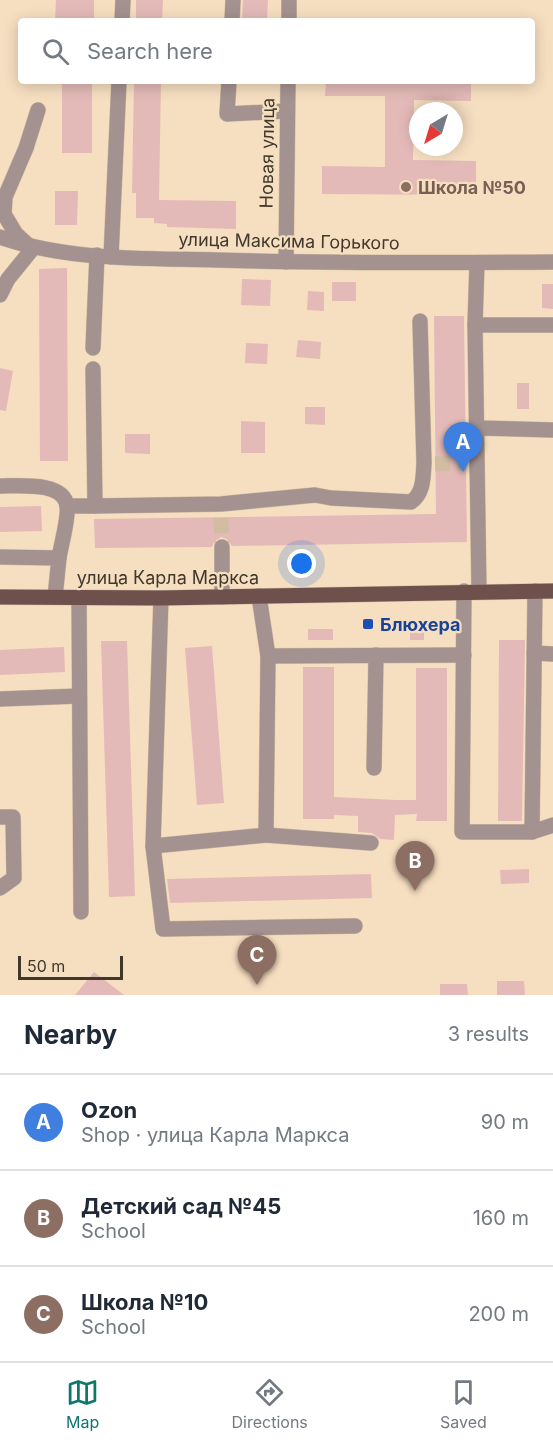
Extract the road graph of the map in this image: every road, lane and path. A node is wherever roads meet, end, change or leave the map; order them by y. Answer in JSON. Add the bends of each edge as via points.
{"nodes":[{"id":1,"x":123,"y":0,"type":"edge"},
{"id":2,"x":233,"y":0,"type":"edge"},
{"id":3,"x":289,"y":0,"type":"edge"},
{"id":4,"x":122,"y":18,"type":"edge"},
{"id":5,"x":232,"y":18,"type":"edge"},
{"id":6,"x":289,"y":18,"type":"edge"},
{"id":7,"x":119,"y":84,"type":"edge"},
{"id":8,"x":229,"y":84,"type":"edge"},
{"id":9,"x":288,"y":84,"type":"edge"},
{"id":10,"x":38,"y":110,"type":"dead end"},
{"id":11,"x":287,"y":111,"type":"junction"},
{"id":12,"x":0,"y":231,"type":"edge"},
{"id":13,"x":0,"y":237,"type":"edge"},
{"id":14,"x":29,"y":246,"type":"junction"},
{"id":15,"x":104,"y":256,"type":"junction"},
{"id":16,"x":286,"y":262,"type":"junction"},
{"id":17,"x":553,"y":262,"type":"edge"},
{"id":18,"x":477,"y":263,"type":"junction"},
{"id":19,"x":0,"y":295,"type":"edge"},
{"id":20,"x":420,"y":321,"type":"dead end"},
{"id":21,"x":476,"y":325,"type":"junction"},
{"id":22,"x":553,"y":326,"type":"edge"},
{"id":23,"x":93,"y":348,"type":"dead end"},
{"id":24,"x":93,"y":369,"type":"dead end"},
{"id":25,"x":477,"y":428,"type":"junction"},
{"id":26,"x":553,"y":430,"type":"edge"},
{"id":27,"x":0,"y":486,"type":"edge"},
{"id":28,"x":67,"y":506,"type":"junction"},
{"id":29,"x":95,"y":506,"type":"junction"},
{"id":30,"x":222,"y":547,"type":"tunnel mouth"},
{"id":31,"x":0,"y":557,"type":"edge"},
{"id":32,"x":59,"y":558,"type":"junction"},
{"id":33,"x":472,"y":591,"type":"junction"},
{"id":34,"x":535,"y":591,"type":"junction"},
{"id":35,"x":553,"y":591,"type":"edge"},
{"id":36,"x":259,"y":596,"type":"junction"},
{"id":37,"x":0,"y":597,"type":"edge"},
{"id":38,"x":55,"y":597,"type":"junction"},
{"id":39,"x":79,"y":597,"type":"junction"},
{"id":40,"x":222,"y":597,"type":"junction"},
{"id":41,"x":161,"y":598,"type":"junction"},
{"id":42,"x":534,"y":653,"type":"junction"},
{"id":43,"x":553,"y":654,"type":"edge"},
{"id":44,"x":376,"y":655,"type":"junction"},
{"id":45,"x":464,"y":655,"type":"junction"},
{"id":46,"x":268,"y":656,"type":"junction"},
{"id":47,"x":79,"y":696,"type":"junction"},
{"id":48,"x":0,"y":699,"type":"edge"},
{"id":49,"x":375,"y":768,"type":"dead end"},
{"id":50,"x":0,"y":817,"type":"edge"},
{"id":51,"x":553,"y":825,"type":"edge"},
{"id":52,"x":532,"y":832,"type":"junction"},
{"id":53,"x":266,"y":835,"type":"junction"},
{"id":54,"x":371,"y":843,"type":"dead end"},
{"id":55,"x":153,"y":846,"type":"junction"},
{"id":56,"x":0,"y":888,"type":"edge"},
{"id":57,"x":81,"y":912,"type":"dead end"},
{"id":58,"x":355,"y":926,"type":"dead end"}],
"edges":[{"from":1,"to":4,"type":"street"},
{"from":2,"to":5,"type":"street"},
{"from":3,"to":6,"type":"street"},
{"from":7,"to":15,"type":"street"},
{"from":8,"to":11,"type":"street","via":[[227,114]]},
{"from":9,"to":11,"type":"street","name":"Новая улица"},
{"from":10,"to":14,"type":"street","via":[[5,197],[4,214]]},
{"from":11,"to":16,"type":"street","name":"Новая улица"},
{"from":12,"to":14,"type":"street"},
{"from":13,"to":14,"type":"street"},
{"from":14,"to":15,"type":"street","name":"улица Максима Горького"},
{"from":14,"to":19,"type":"street"},
{"from":15,"to":16,"type":"street","name":"улица Максима Горького"},
{"from":15,"to":23,"type":"street"},
{"from":16,"to":18,"type":"street","name":"улица Максима Горького"},
{"from":17,"to":18,"type":"street","name":"улица Максима Горького"},
{"from":18,"to":21,"type":"street"},
{"from":20,"to":29,"type":"street","via":[[430,464],[411,502],[315,495],[221,511]]},
{"from":21,"to":22,"type":"street"},
{"from":21,"to":25,"type":"street"},
{"from":24,"to":29,"type":"street"},
{"from":25,"to":26,"type":"street"},
{"from":25,"to":33,"type":"street","via":[[472,464]]},
{"from":27,"to":28,"type":"street","via":[[53,489]]},
{"from":28,"to":29,"type":"street"},
{"from":28,"to":32,"type":"street"},
{"from":30,"to":40,"type":"street"},
{"from":31,"to":32,"type":"street"},
{"from":32,"to":38,"type":"street"},
{"from":33,"to":34,"type":"main road","name":"улица Карла Маркса"},
{"from":33,"to":36,"type":"main road","name":"улица Карла Маркса"},
{"from":33,"to":45,"type":"street"},
{"from":34,"to":35,"type":"main road","name":"улица Карла Маркса"},
{"from":34,"to":42,"type":"street"},
{"from":36,"to":40,"type":"main road","name":"улица Карла Маркса"},
{"from":36,"to":46,"type":"street"},
{"from":37,"to":38,"type":"main road","name":"улица Карла Маркса"},
{"from":38,"to":39,"type":"main road","name":"улица Карла Маркса"},
{"from":39,"to":41,"type":"main road","name":"улица Карла Маркса"},
{"from":39,"to":47,"type":"street"},
{"from":40,"to":41,"type":"main road","name":"улица Карла Маркса"},
{"from":41,"to":55,"type":"street"},
{"from":42,"to":43,"type":"street"},
{"from":42,"to":52,"type":"street"},
{"from":44,"to":45,"type":"street"},
{"from":44,"to":46,"type":"street"},
{"from":44,"to":49,"type":"street"},
{"from":45,"to":52,"type":"street","via":[[462,832]]},
{"from":46,"to":53,"type":"street"},
{"from":47,"to":48,"type":"street"},
{"from":47,"to":57,"type":"street"},
{"from":50,"to":56,"type":"street","via":[[14,817],[14,878]]},
{"from":51,"to":52,"type":"street"},
{"from":53,"to":54,"type":"street"},
{"from":53,"to":55,"type":"street"},
{"from":55,"to":58,"type":"street","via":[[164,929]]}]}
